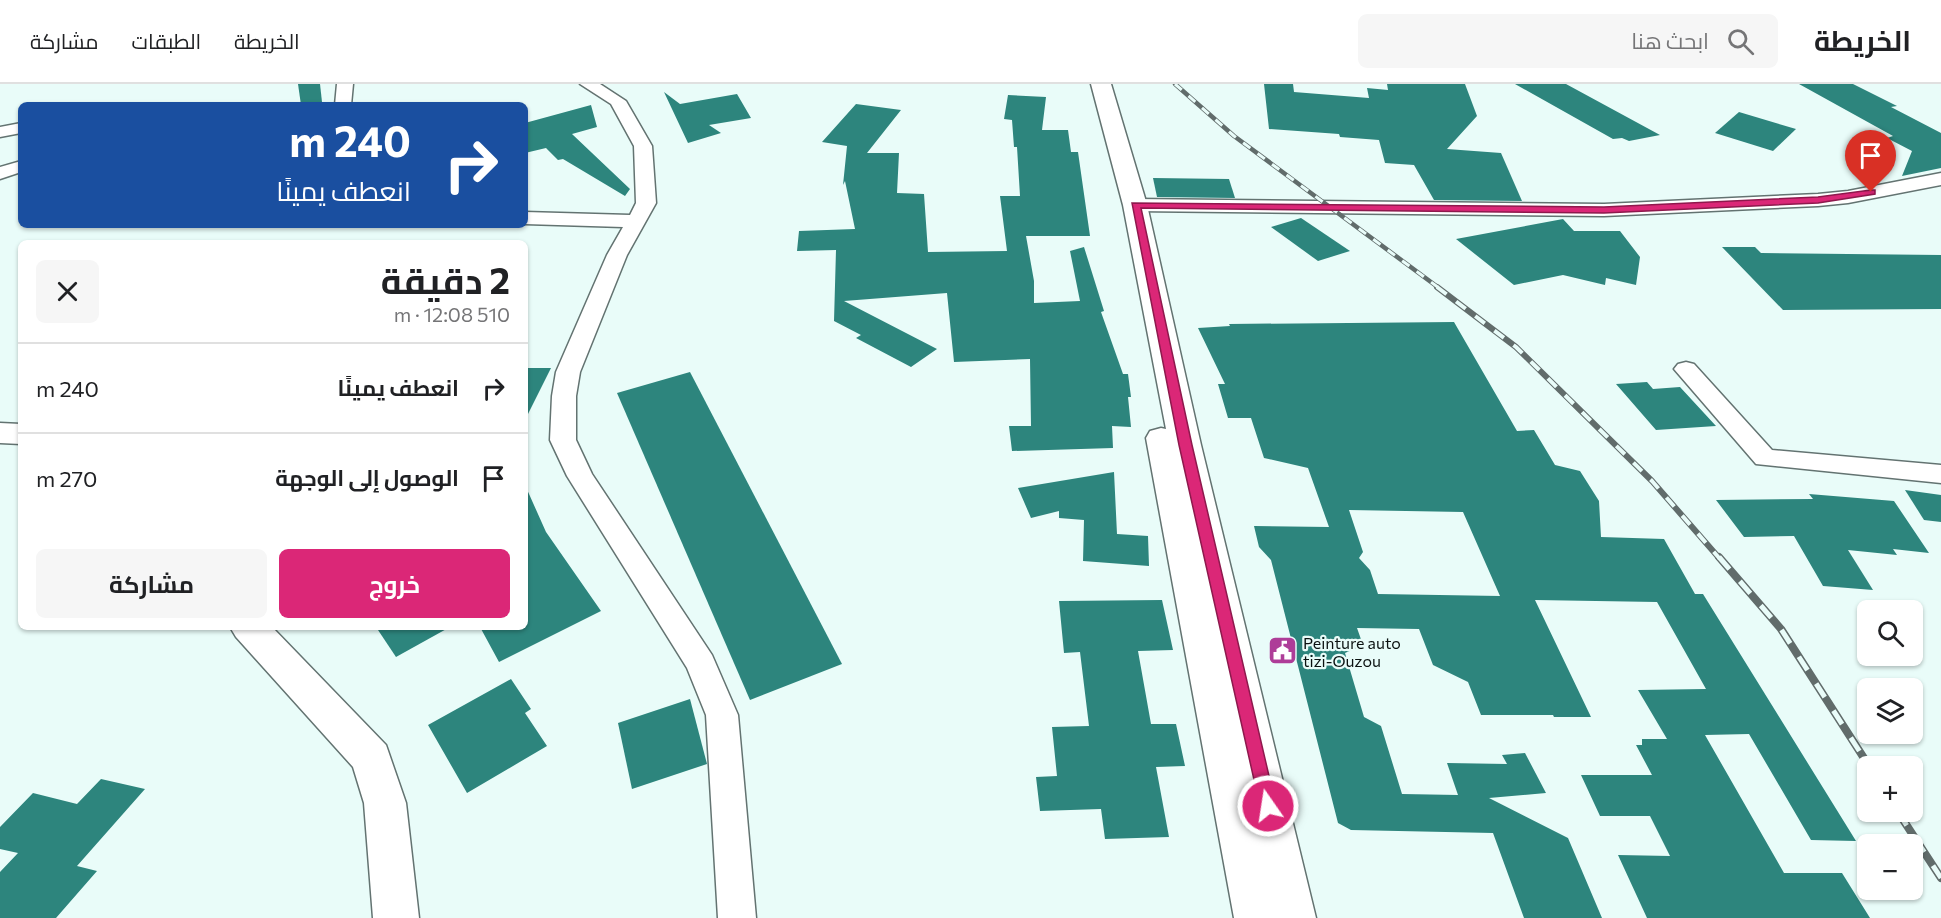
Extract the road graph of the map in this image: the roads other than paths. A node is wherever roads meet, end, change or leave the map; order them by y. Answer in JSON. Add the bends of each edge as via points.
{"nodes":[{"id":1,"x":345,"y":84,"type":"edge"},
{"id":2,"x":588,"y":84,"type":"edge"},
{"id":3,"x":1088,"y":84,"type":"edge"},
{"id":4,"x":1101,"y":84,"type":"edge"},
{"id":5,"x":343,"y":102,"type":"edge"},
{"id":6,"x":18,"y":129,"type":"edge"},
{"id":7,"x":0,"y":132,"type":"edge"},
{"id":8,"x":18,"y":167,"type":"edge"},
{"id":9,"x":0,"y":173,"type":"edge"},
{"id":10,"x":1941,"y":179,"type":"edge"},
{"id":11,"x":1135,"y":205,"type":"junction"},
{"id":12,"x":528,"y":218,"type":"edge"},
{"id":13,"x":636,"y":221,"type":"junction"},
{"id":14,"x":1686,"y":369,"type":"dead end"},
{"id":15,"x":0,"y":433,"type":"edge"},
{"id":16,"x":18,"y":434,"type":"edge"},
{"id":17,"x":1941,"y":474,"type":"edge"},
{"id":18,"x":252,"y":630,"type":"edge"},
{"id":19,"x":396,"y":918,"type":"edge"},
{"id":20,"x":737,"y":918,"type":"edge"},
{"id":21,"x":1257,"y":918,"type":"edge"},
{"id":22,"x":1293,"y":918,"type":"edge"}],
"edges":[{"from":1,"to":5,"type":"street"},
{"from":2,"to":13,"type":"street","via":[[618,101],[644,146],[646,203]]},
{"from":3,"to":21,"type":"main road"},
{"from":4,"to":11,"type":"main road"},
{"from":6,"to":7,"type":"street"},
{"from":8,"to":9,"type":"street"},
{"from":10,"to":11,"type":"street","via":[[1818,200],[1604,210]]},
{"from":11,"to":22,"type":"main road"},
{"from":12,"to":13,"type":"street"},
{"from":13,"to":20,"type":"street","via":[[617,255],[568,372],[563,440],[580,477],[701,664],[722,715]]},
{"from":14,"to":17,"type":"street","via":[[1765,458]]},
{"from":15,"to":16,"type":"main road"},
{"from":18,"to":19,"type":"main road","via":[[371,758],[385,803]]}]}
